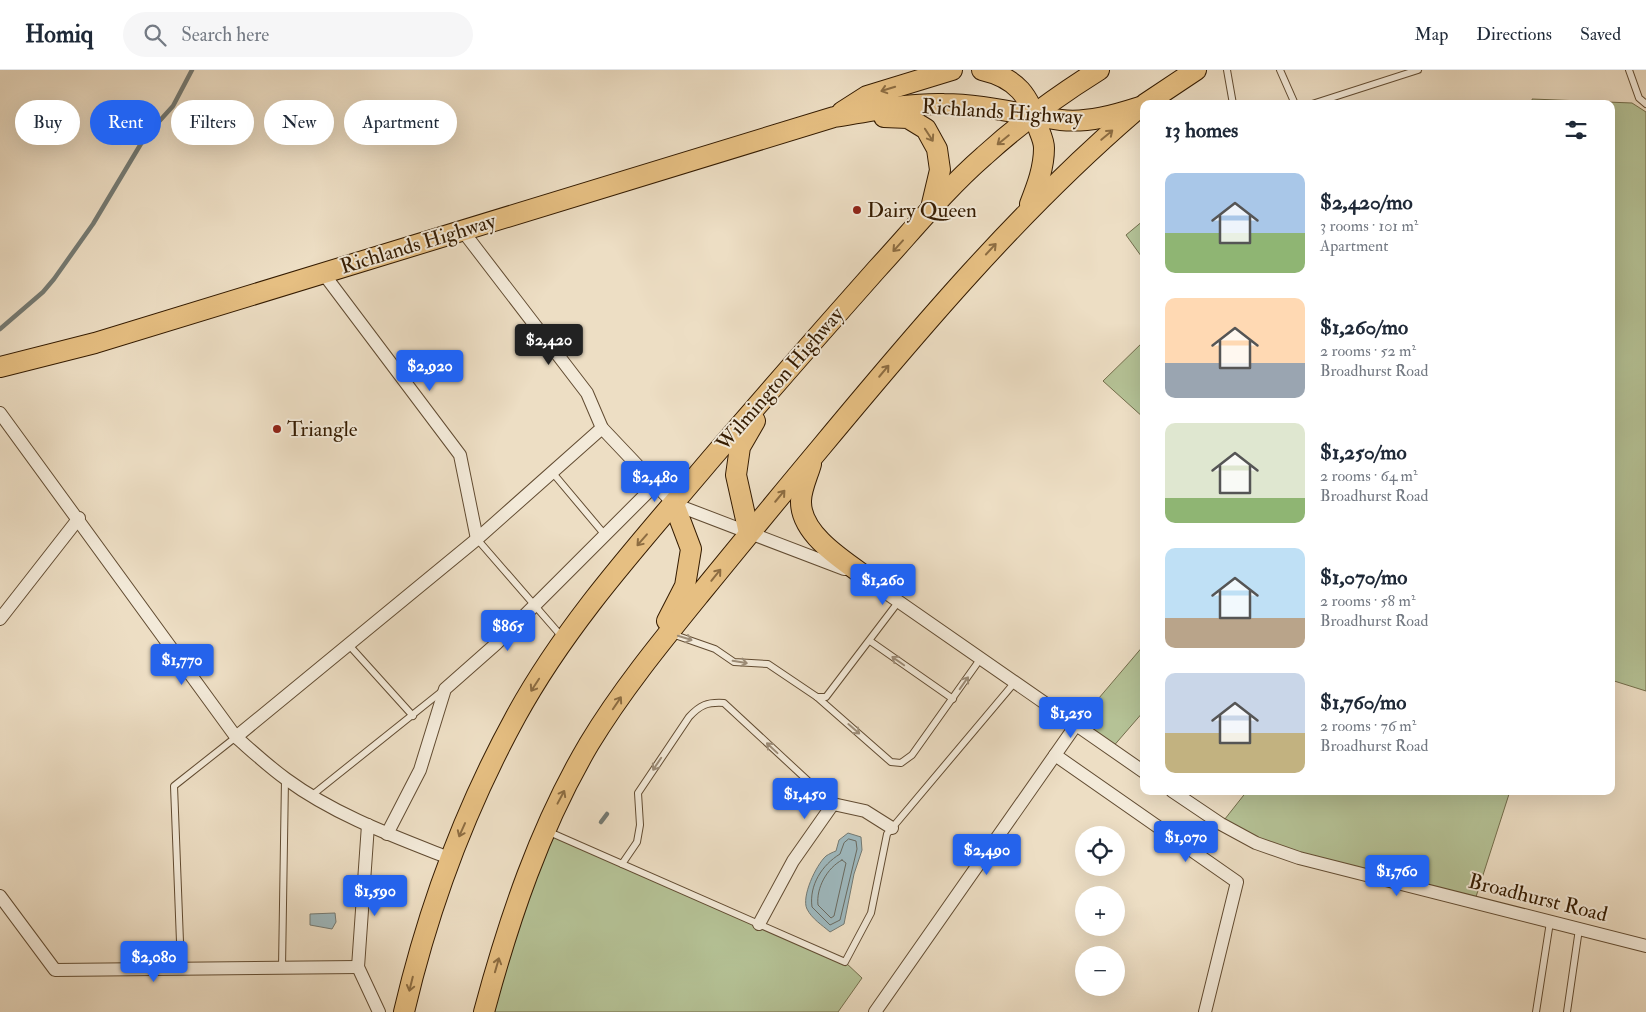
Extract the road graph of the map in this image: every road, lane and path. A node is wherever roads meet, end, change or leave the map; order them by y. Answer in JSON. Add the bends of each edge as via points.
{"nodes":[{"id":1,"x":952,"y":70,"type":"edge"},
{"id":2,"x":982,"y":70,"type":"edge"},
{"id":3,"x":1099,"y":70,"type":"edge"},
{"id":4,"x":1196,"y":70,"type":"edge"},
{"id":5,"x":1227,"y":70,"type":"edge"},
{"id":6,"x":1280,"y":70,"type":"edge"},
{"id":7,"x":1418,"y":70,"type":"edge"},
{"id":8,"x":1630,"y":70,"type":"edge"},
{"id":9,"x":1151,"y":100,"type":"edge"},
{"id":10,"x":1232,"y":100,"type":"edge"},
{"id":11,"x":1293,"y":100,"type":"edge"},
{"id":12,"x":1324,"y":100,"type":"edge"},
{"id":13,"x":1646,"y":104,"type":"edge"},
{"id":14,"x":1140,"y":106,"type":"edge"},
{"id":15,"x":1140,"y":108,"type":"edge"},
{"id":16,"x":1035,"y":114,"type":"junction"},
{"id":17,"x":834,"y":117,"type":"junction"},
{"id":18,"x":1028,"y":209,"type":"junction"},
{"id":19,"x":930,"y":210,"type":"junction"},
{"id":20,"x":462,"y":230,"type":"junction"},
{"id":21,"x":323,"y":273,"type":"junction"},
{"id":22,"x":0,"y":367,"type":"edge"},
{"id":23,"x":779,"y":378,"type":"junction"},
{"id":24,"x":0,"y":413,"type":"edge"},
{"id":25,"x":602,"y":428,"type":"junction"},
{"id":26,"x":813,"y":457,"type":"junction"},
{"id":27,"x":552,"y":472,"type":"junction"},
{"id":28,"x":656,"y":484,"type":"junction"},
{"id":29,"x":674,"y":504,"type":"junction"},
{"id":30,"x":79,"y":518,"type":"junction"},
{"id":31,"x":749,"y":533,"type":"junction"},
{"id":32,"x":605,"y":535,"type":"junction"},
{"id":33,"x":477,"y":539,"type":"junction"},
{"id":34,"x":876,"y":584,"type":"junction"},
{"id":35,"x":899,"y":601,"type":"junction"},
{"id":36,"x":534,"y":607,"type":"junction"},
{"id":37,"x":0,"y":619,"type":"edge"},
{"id":38,"x":669,"y":632,"type":"junction"},
{"id":39,"x":564,"y":639,"type":"junction"},
{"id":40,"x":870,"y":641,"type":"junction"},
{"id":41,"x":348,"y":644,"type":"junction"},
{"id":42,"x":981,"y":658,"type":"junction"},
{"id":43,"x":644,"y":664,"type":"junction"},
{"id":44,"x":1015,"y":682,"type":"junction"},
{"id":45,"x":446,"y":689,"type":"junction"},
{"id":46,"x":817,"y":698,"type":"junction"},
{"id":47,"x":953,"y":699,"type":"junction"},
{"id":48,"x":412,"y":716,"type":"junction"},
{"id":49,"x":1076,"y":725,"type":"junction"},
{"id":50,"x":236,"y":737,"type":"junction"},
{"id":51,"x":1055,"y":755,"type":"junction"},
{"id":52,"x":1140,"y":769,"type":"edge"},
{"id":53,"x":286,"y":779,"type":"junction"},
{"id":54,"x":1178,"y":795,"type":"edge"},
{"id":55,"x":311,"y":796,"type":"junction"},
{"id":56,"x":834,"y":804,"type":"junction"},
{"id":57,"x":368,"y":825,"type":"junction"},
{"id":58,"x":892,"y":828,"type":"junction"},
{"id":59,"x":546,"y":830,"type":"junction"},
{"id":60,"x":387,"y":834,"type":"junction"},
{"id":61,"x":449,"y":858,"type":"junction"},
{"id":62,"x":622,"y":864,"type":"junction"},
{"id":63,"x":0,"y":896,"type":"edge"},
{"id":64,"x":1550,"y":922,"type":"junction"},
{"id":65,"x":759,"y":924,"type":"junction"},
{"id":66,"x":1578,"y":929,"type":"junction"},
{"id":67,"x":1646,"y":946,"type":"edge"},
{"id":68,"x":358,"y":967,"type":"junction"},
{"id":69,"x":181,"y":968,"type":"junction"},
{"id":70,"x":282,"y":968,"type":"junction"},
{"id":71,"x":1569,"y":1011,"type":"edge"},
{"id":72,"x":379,"y":1012,"type":"edge"},
{"id":73,"x":404,"y":1012,"type":"edge"},
{"id":74,"x":484,"y":1012,"type":"edge"},
{"id":75,"x":874,"y":1012,"type":"edge"},
{"id":76,"x":1205,"y":1012,"type":"edge"},
{"id":77,"x":1536,"y":1012,"type":"edge"}],
"edges":[{"from":1,"to":17,"type":"main road","name":"Richlands Highway","one_way":true,"via":[[867,96]]},
{"from":2,"to":16,"type":"main road","via":[[999,74],[1023,91]]},
{"from":3,"to":16,"type":"main road","name":"Wilmington Highway"},
{"from":4,"to":9,"type":"main road"},
{"from":5,"to":10,"type":"lane"},
{"from":6,"to":11,"type":"lane"},
{"from":7,"to":12,"type":"lane"},
{"from":8,"to":13,"type":"lane","via":[[1639,98]]},
{"from":14,"to":16,"type":"main road","name":"Richlands Highway","via":[[1104,118],[1062,120]]},
{"from":18,"to":15,"type":"main road","one_way":true},
{"from":16,"to":17,"type":"main road","name":"Richlands Highway","via":[[944,104],[895,106]]},
{"from":16,"to":18,"type":"main road","via":[[1044,147],[1040,179]]},
{"from":16,"to":19,"type":"main road","name":"Wilmington Highway","one_way":true,"via":[[983,156]]},
{"from":17,"to":19,"type":"main road","one_way":true,"via":[[908,118],[926,129],[937,149],[940,170]]},
{"from":17,"to":20,"type":"main road","name":"Richlands Highway"},
{"from":26,"to":18,"type":"main road","one_way":true,"via":[[913,336]]},
{"from":19,"to":23,"type":"main road","name":"Wilmington Highway","one_way":true},
{"from":20,"to":21,"type":"main road","name":"Richlands Highway"},
{"from":20,"to":25,"type":"street","via":[[587,392]]},
{"from":21,"to":22,"type":"main road","name":"Richlands Highway","via":[[96,343]]},
{"from":21,"to":33,"type":"street","via":[[460,455]]},
{"from":23,"to":29,"type":"main road","name":"Wilmington Highway"},
{"from":23,"to":31,"type":"main road","via":[[740,447],[736,475]]},
{"from":24,"to":30,"type":"street"},
{"from":25,"to":27,"type":"street"},
{"from":25,"to":28,"type":"street"},
{"from":31,"to":26,"type":"main road","one_way":true},
{"from":26,"to":34,"type":"main road","via":[[800,501],[806,524],[824,546]]},
{"from":27,"to":32,"type":"lane"},
{"from":27,"to":33,"type":"street"},
{"from":28,"to":29,"type":"street"},
{"from":28,"to":32,"type":"street"},
{"from":29,"to":31,"type":"street"},
{"from":29,"to":39,"type":"main road","name":"Wilmington Highway","one_way":true,"via":[[617,568]]},
{"from":29,"to":43,"type":"main road","via":[[691,549],[685,586]]},
{"from":30,"to":37,"type":"street"},
{"from":30,"to":50,"type":"street"},
{"from":31,"to":34,"type":"street","via":[[828,562]]},
{"from":38,"to":31,"type":"main road","one_way":true},
{"from":32,"to":36,"type":"street"},
{"from":33,"to":36,"type":"lane"},
{"from":33,"to":41,"type":"street"},
{"from":34,"to":35,"type":"street"},
{"from":35,"to":40,"type":"lane"},
{"from":35,"to":42,"type":"street"},
{"from":36,"to":39,"type":"lane"},
{"from":36,"to":45,"type":"street"},
{"from":38,"to":43,"type":"main road"},
{"from":38,"to":46,"type":"lane","one_way":true,"via":[[708,646],[734,662],[768,664]]},
{"from":39,"to":61,"type":"main road","name":"Wilmington Highway","one_way":true,"via":[[517,714]]},
{"from":40,"to":46,"type":"lane","via":[[826,697]]},
{"from":47,"to":40,"type":"lane","one_way":true},
{"from":41,"to":48,"type":"lane"},
{"from":41,"to":50,"type":"street"},
{"from":42,"to":44,"type":"street"},
{"from":47,"to":42,"type":"lane","one_way":true},
{"from":59,"to":43,"type":"main road","one_way":true,"via":[[590,744]]},
{"from":44,"to":49,"type":"street"},
{"from":44,"to":58,"type":"lane"},
{"from":45,"to":48,"type":"lane"},
{"from":45,"to":60,"type":"street","via":[[420,770]]},
{"from":46,"to":47,"type":"lane","one_way":true,"via":[[891,762],[901,763],[912,755]]},
{"from":48,"to":55,"type":"lane"},
{"from":49,"to":51,"type":"street"},
{"from":49,"to":52,"type":"street"},
{"from":50,"to":53,"type":"street"},
{"from":50,"to":69,"type":"lane","via":[[174,786]]},
{"from":51,"to":75,"type":"street"},
{"from":51,"to":76,"type":"street","via":[[1238,882]]},
{"from":53,"to":55,"type":"street"},
{"from":53,"to":70,"type":"lane"},
{"from":54,"to":64,"type":"street","name":"Broadhurst Road","via":[[1256,843],[1302,859]]},
{"from":55,"to":57,"type":"street"},
{"from":56,"to":58,"type":"street","via":[[864,811]]},
{"from":56,"to":62,"type":"lane","one_way":true,"via":[[724,703],[711,702],[700,706],[689,717],[638,793],[640,825],[637,842]]},
{"from":56,"to":65,"type":"street","via":[[793,861]]},
{"from":57,"to":60,"type":"street"},
{"from":57,"to":68,"type":"street"},
{"from":58,"to":65,"type":"lane","via":[[887,834],[871,914],[845,962]]},
{"from":59,"to":62,"type":"lane"},
{"from":74,"to":59,"type":"main road","one_way":true,"via":[[528,870]]},
{"from":60,"to":61,"type":"street"},
{"from":61,"to":73,"type":"main road","name":"Wilmington Highway","one_way":true},
{"from":62,"to":65,"type":"lane"},
{"from":63,"to":69,"type":"street","via":[[55,970]]},
{"from":64,"to":66,"type":"street","name":"Broadhurst Road"},
{"from":64,"to":77,"type":"lane"},
{"from":66,"to":67,"type":"street","name":"Broadhurst Road"},
{"from":66,"to":71,"type":"lane"},
{"from":68,"to":70,"type":"street"},
{"from":68,"to":72,"type":"street"},
{"from":69,"to":70,"type":"street"}]}
